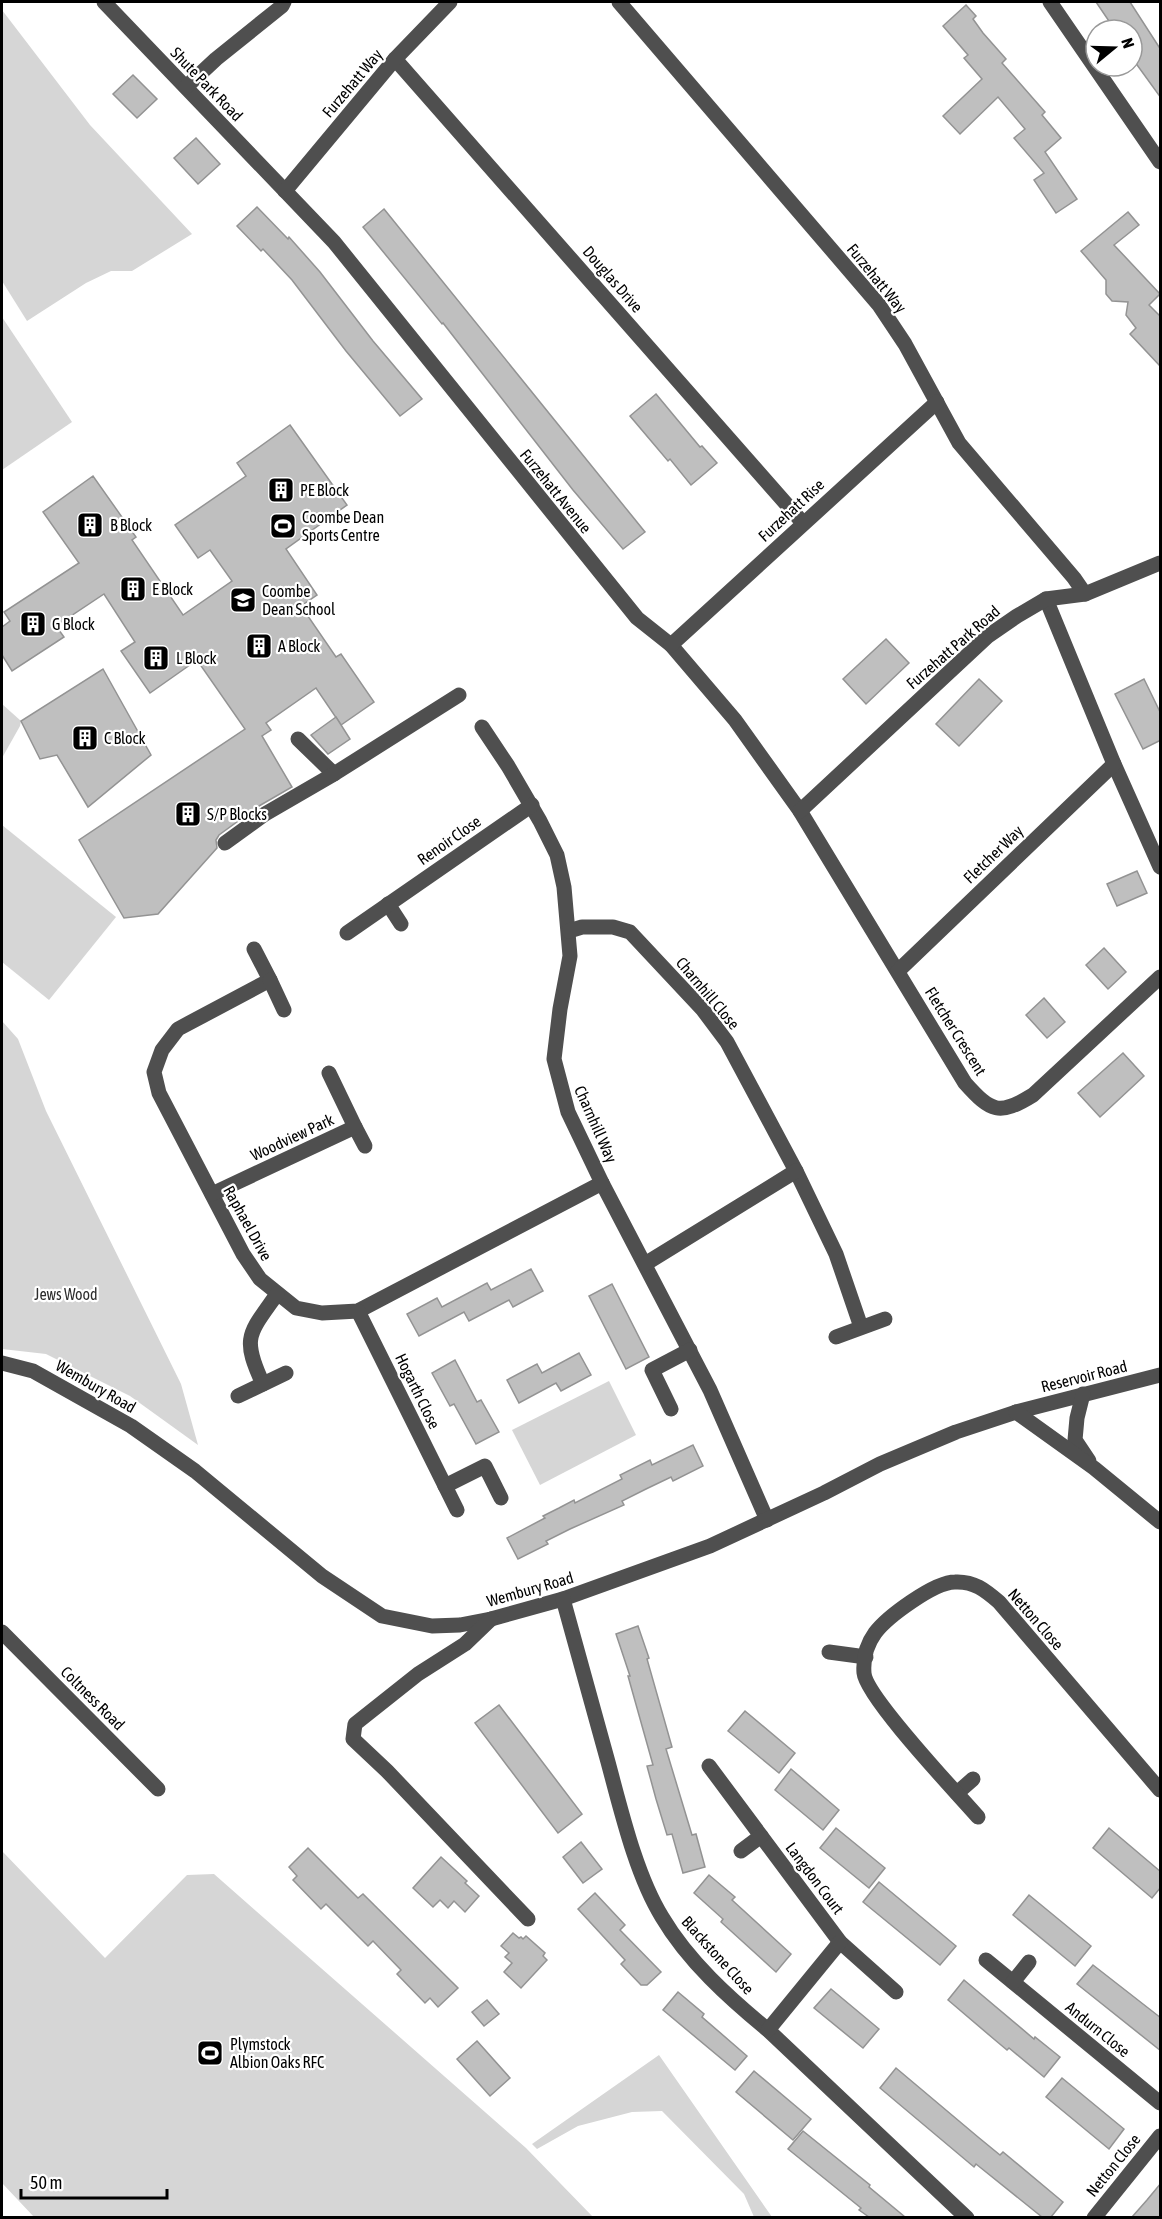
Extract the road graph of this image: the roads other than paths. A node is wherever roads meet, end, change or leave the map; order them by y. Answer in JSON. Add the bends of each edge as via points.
{"nodes":[{"id":1,"x":104,"y":2,"type":"edge"},
{"id":2,"x":284,"y":2,"type":"edge"},
{"id":3,"x":450,"y":2,"type":"edge"},
{"id":4,"x":619,"y":2,"type":"edge"},
{"id":5,"x":1050,"y":2,"type":"edge"},
{"id":6,"x":395,"y":58,"type":"junction"},
{"id":7,"x":186,"y":87,"type":"junction"},
{"id":8,"x":1161,"y":162,"type":"edge"},
{"id":9,"x":285,"y":192,"type":"junction"},
{"id":10,"x":937,"y":402,"type":"junction"},
{"id":11,"x":803,"y":523,"type":"junction"},
{"id":12,"x":1161,"y":563,"type":"edge"},
{"id":13,"x":1084,"y":594,"type":"junction"},
{"id":14,"x":1046,"y":600,"type":"junction"},
{"id":15,"x":671,"y":645,"type":"junction"},
{"id":16,"x":459,"y":695,"type":"dead end"},
{"id":17,"x":482,"y":727,"type":"dead end"},
{"id":18,"x":298,"y":739,"type":"dead end"},
{"id":19,"x":1114,"y":764,"type":"junction"},
{"id":20,"x":334,"y":774,"type":"junction"},
{"id":21,"x":531,"y":805,"type":"junction"},
{"id":22,"x":800,"y":811,"type":"junction"},
{"id":23,"x":225,"y":843,"type":"dead end"},
{"id":24,"x":1161,"y":867,"type":"edge"},
{"id":25,"x":388,"y":904,"type":"junction"},
{"id":26,"x":401,"y":924,"type":"dead end"},
{"id":27,"x":569,"y":931,"type":"junction"},
{"id":28,"x":347,"y":933,"type":"dead end"},
{"id":29,"x":254,"y":949,"type":"dead end"},
{"id":30,"x":898,"y":971,"type":"junction"},
{"id":31,"x":1161,"y":977,"type":"edge"},
{"id":32,"x":270,"y":980,"type":"junction"},
{"id":33,"x":284,"y":1010,"type":"dead end"},
{"id":34,"x":329,"y":1073,"type":"dead end"},
{"id":35,"x":355,"y":1126,"type":"junction"},
{"id":36,"x":365,"y":1146,"type":"dead end"},
{"id":37,"x":796,"y":1171,"type":"junction"},
{"id":38,"x":602,"y":1183,"type":"junction"},
{"id":39,"x":212,"y":1194,"type":"junction"},
{"id":40,"x":645,"y":1264,"type":"junction"},
{"id":41,"x":277,"y":1294,"type":"junction"},
{"id":42,"x":358,"y":1311,"type":"junction"},
{"id":43,"x":885,"y":1319,"type":"dead end"},
{"id":44,"x":861,"y":1327,"type":"junction"},
{"id":45,"x":836,"y":1337,"type":"dead end"},
{"id":46,"x":690,"y":1350,"type":"junction"},
{"id":47,"x":2,"y":1363,"type":"edge"},
{"id":48,"x":286,"y":1373,"type":"dead end"},
{"id":49,"x":1161,"y":1375,"type":"edge"},
{"id":50,"x":263,"y":1384,"type":"junction"},
{"id":51,"x":1083,"y":1394,"type":"junction"},
{"id":52,"x":238,"y":1396,"type":"dead end"},
{"id":53,"x":670,"y":1409,"type":"dead end"},
{"id":54,"x":1016,"y":1412,"type":"junction"},
{"id":55,"x":1094,"y":1468,"type":"junction"},
{"id":56,"x":445,"y":1486,"type":"junction"},
{"id":57,"x":501,"y":1498,"type":"dead end"},
{"id":58,"x":457,"y":1510,"type":"dead end"},
{"id":59,"x":767,"y":1520,"type":"junction"},
{"id":60,"x":1161,"y":1522,"type":"edge"},
{"id":61,"x":563,"y":1599,"type":"junction"},
{"id":62,"x":491,"y":1619,"type":"junction"},
{"id":63,"x":2,"y":1632,"type":"edge"},
{"id":64,"x":829,"y":1652,"type":"dead end"},
{"id":65,"x":866,"y":1658,"type":"junction"},
{"id":66,"x":710,"y":1766,"type":"dead end"},
{"id":67,"x":973,"y":1779,"type":"dead end"},
{"id":68,"x":158,"y":1789,"type":"dead end"},
{"id":69,"x":1161,"y":1790,"type":"edge"},
{"id":70,"x":957,"y":1793,"type":"junction"},
{"id":71,"x":978,"y":1817,"type":"dead end"},
{"id":72,"x":761,"y":1836,"type":"junction"},
{"id":73,"x":741,"y":1851,"type":"dead end"},
{"id":74,"x":528,"y":1919,"type":"dead end"},
{"id":75,"x":840,"y":1942,"type":"junction"},
{"id":76,"x":986,"y":1960,"type":"dead end"},
{"id":77,"x":1029,"y":1962,"type":"dead end"},
{"id":78,"x":1013,"y":1982,"type":"junction"},
{"id":79,"x":896,"y":1992,"type":"dead end"},
{"id":80,"x":768,"y":2030,"type":"junction"},
{"id":81,"x":1161,"y":2103,"type":"edge"},
{"id":82,"x":1161,"y":2136,"type":"edge"},
{"id":83,"x":967,"y":2217,"type":"edge"},
{"id":84,"x":1094,"y":2217,"type":"edge"}],
"edges":[{"from":1,"to":7,"type":"street","name":"Shute Park Road"},
{"from":2,"to":7,"type":"street"},
{"from":3,"to":6,"type":"street","name":"Furzehatt Way"},
{"from":4,"to":10,"type":"street","name":"Furzehatt Way","via":[[879,305]]},
{"from":5,"to":8,"type":"street"},
{"from":6,"to":9,"type":"street","name":"Furzehatt Way"},
{"from":6,"to":11,"type":"street","name":"Douglas Drive"},
{"from":7,"to":9,"type":"street","name":"Shute Park Road"},
{"from":9,"to":15,"type":"street","name":"Furzehatt Avenue","via":[[334,242],[637,618]]},
{"from":10,"to":11,"type":"street","name":"Furzehatt Rise"},
{"from":10,"to":13,"type":"street","name":"Furzehatt Way","via":[[959,443]]},
{"from":11,"to":15,"type":"street","name":"Furzehatt Rise"},
{"from":12,"to":13,"type":"street","name":"Furzehatt Park Road"},
{"from":13,"to":14,"type":"street","name":"Furzehatt Park Road"},
{"from":14,"to":19,"type":"street"},
{"from":14,"to":22,"type":"street","name":"Furzehatt Park Road","via":[[988,636]]},
{"from":15,"to":22,"type":"street","name":"Furzehatt Avenue","via":[[735,720]]},
{"from":16,"to":20,"type":"street"},
{"from":17,"to":21,"type":"street","name":"Charnhill Way"},
{"from":18,"to":20,"type":"street"},
{"from":19,"to":24,"type":"street"},
{"from":19,"to":30,"type":"street","name":"Fletcher Way"},
{"from":20,"to":23,"type":"street","via":[[265,814]]},
{"from":21,"to":25,"type":"street","name":"Renoir Close"},
{"from":21,"to":27,"type":"street","name":"Charnhill Way","via":[[557,855]]},
{"from":22,"to":30,"type":"street","name":"Fletcher Crescent"},
{"from":25,"to":26,"type":"street"},
{"from":25,"to":28,"type":"street","name":"Renoir Close"},
{"from":27,"to":37,"type":"street","name":"Charnhill Close","via":[[612,927],[630,932],[651,953],[727,1042]]},
{"from":27,"to":38,"type":"street","name":"Charnhill Way","via":[[570,956],[554,1059],[568,1112]]},
{"from":29,"to":32,"type":"street"},
{"from":30,"to":31,"type":"street","name":"Fletcher Crescent","via":[[965,1083],[982,1102],[998,1110],[1016,1106],[1033,1095]]},
{"from":32,"to":33,"type":"street"},
{"from":32,"to":39,"type":"street","name":"Raphael Drive","via":[[178,1029],[162,1050],[154,1072],[159,1093]]},
{"from":34,"to":35,"type":"street","name":"Woodview Park"},
{"from":35,"to":36,"type":"street","name":"Woodview Park"},
{"from":35,"to":39,"type":"street","name":"Woodview Park"},
{"from":37,"to":40,"type":"street"},
{"from":37,"to":44,"type":"street","name":"Charnhill Close","via":[[836,1254]]},
{"from":38,"to":40,"type":"street","name":"Charnhill Way"},
{"from":38,"to":42,"type":"street","name":"Raphael Drive"},
{"from":39,"to":41,"type":"street","name":"Raphael Drive","via":[[254,1271]]},
{"from":40,"to":46,"type":"street","name":"Charnhill Way"},
{"from":41,"to":42,"type":"street","name":"Raphael Drive","via":[[296,1308],[322,1313]]},
{"from":41,"to":50,"type":"street","via":[[249,1338],[252,1360]]},
{"from":42,"to":56,"type":"street","name":"Hogarth Close"},
{"from":43,"to":44,"type":"street"},
{"from":44,"to":45,"type":"street"},
{"from":46,"to":53,"type":"street","via":[[652,1370]]},
{"from":46,"to":59,"type":"street","name":"Charnhill Way"},
{"from":47,"to":62,"type":"street","name":"Wembury Road","via":[[33,1371],[131,1426],[195,1471],[322,1576],[382,1616],[432,1626]]},
{"from":48,"to":50,"type":"street"},
{"from":49,"to":51,"type":"street","name":"Reservoir Road"},
{"from":50,"to":52,"type":"street"},
{"from":51,"to":54,"type":"street","name":"Reservoir Road"},
{"from":51,"to":55,"type":"street","via":[[1076,1440]]},
{"from":54,"to":55,"type":"street"},
{"from":54,"to":59,"type":"street","name":"Wembury Road","via":[[880,1464]]},
{"from":55,"to":60,"type":"street"},
{"from":56,"to":57,"type":"street","via":[[485,1466]]},
{"from":56,"to":58,"type":"street","name":"Hogarth Close"},
{"from":59,"to":61,"type":"street","name":"Wembury Road","via":[[710,1546]]},
{"from":61,"to":62,"type":"street","name":"Wembury Road"},
{"from":61,"to":80,"type":"street","name":"Blackstone Close","via":[[621,1810],[640,1870],[662,1917],[686,1950],[736,2003]]},
{"from":62,"to":74,"type":"street","via":[[465,1644],[418,1674],[355,1724],[353,1739]]},
{"from":63,"to":68,"type":"street","name":"Coltness Road"},
{"from":64,"to":65,"type":"street"},
{"from":65,"to":69,"type":"street","name":"Netton Close","via":[[875,1633],[930,1589],[954,1581],[980,1585]]},
{"from":65,"to":70,"type":"street","via":[[864,1674],[876,1699]]},
{"from":66,"to":72,"type":"street","name":"Langdon Court"},
{"from":67,"to":70,"type":"street"},
{"from":70,"to":71,"type":"street"},
{"from":72,"to":73,"type":"street"},
{"from":72,"to":75,"type":"street","name":"Langdon Court"},
{"from":75,"to":79,"type":"street","name":"Langdon Court"},
{"from":75,"to":80,"type":"street"},
{"from":76,"to":78,"type":"street","name":"Andurn Close"},
{"from":77,"to":78,"type":"street"},
{"from":78,"to":81,"type":"street","name":"Andurn Close"},
{"from":80,"to":83,"type":"street","name":"Blackstone Close"},
{"from":82,"to":84,"type":"street","name":"Netton Close"}]}
